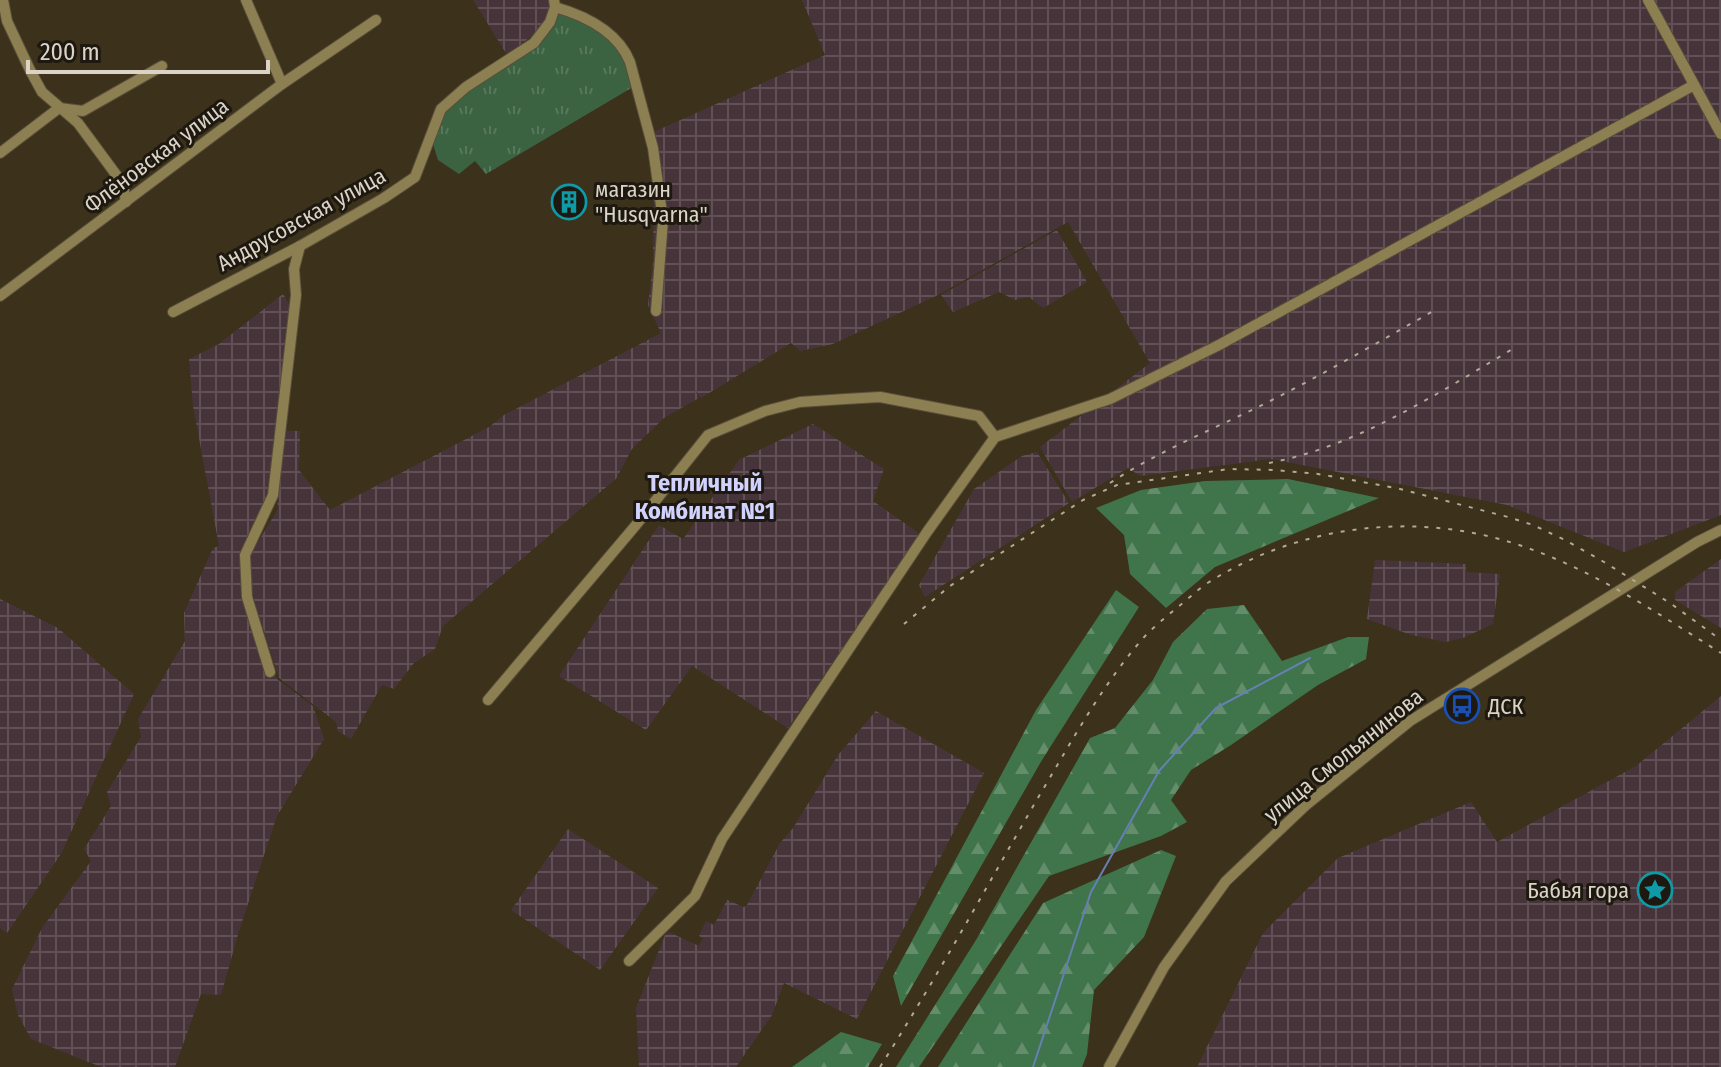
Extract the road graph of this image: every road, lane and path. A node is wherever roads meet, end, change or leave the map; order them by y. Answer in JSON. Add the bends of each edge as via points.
{"nodes":[{"id":1,"x":3,"y":0,"type":"edge"},
{"id":2,"x":246,"y":0,"type":"edge"},
{"id":3,"x":1648,"y":0,"type":"edge"},
{"id":4,"x":555,"y":4,"type":"edge"},
{"id":5,"x":376,"y":20,"type":"dead end"},
{"id":6,"x":162,"y":66,"type":"dead end"},
{"id":7,"x":282,"y":84,"type":"junction"},
{"id":8,"x":1694,"y":85,"type":"junction"},
{"id":9,"x":59,"y":108,"type":"junction"},
{"id":10,"x":1721,"y":134,"type":"edge"},
{"id":11,"x":0,"y":153,"type":"edge"},
{"id":12,"x":126,"y":202,"type":"junction"},
{"id":13,"x":300,"y":246,"type":"junction"},
{"id":14,"x":0,"y":296,"type":"edge"},
{"id":15,"x":0,"y":306,"type":"edge"},
{"id":16,"x":656,"y":311,"type":"dead end"},
{"id":17,"x":173,"y":312,"type":"dead end"},
{"id":18,"x":995,"y":437,"type":"junction"},
{"id":19,"x":1721,"y":530,"type":"edge"},
{"id":20,"x":270,"y":672,"type":"dead end"},
{"id":21,"x":488,"y":700,"type":"dead end"},
{"id":22,"x":629,"y":961,"type":"dead end"},
{"id":23,"x":1109,"y":1067,"type":"edge"}],
"edges":[{"from":1,"to":9,"type":"street","via":[[30,70]]},
{"from":2,"to":7,"type":"street"},
{"from":3,"to":8,"type":"street"},
{"from":4,"to":13,"type":"street","name":"Андрусовская улица","via":[[550,22],[534,43],[441,109],[415,177]]},
{"from":4,"to":16,"type":"street","via":[[602,28],[625,49],[630,62],[653,148],[663,220]]},
{"from":5,"to":7,"type":"street","name":"Флёновская улица"},
{"from":6,"to":9,"type":"street","via":[[83,111]]},
{"from":7,"to":12,"type":"street","name":"Флёновская улица"},
{"from":8,"to":10,"type":"street"},
{"from":8,"to":18,"type":"street","via":[[1219,345],[1110,399]]},
{"from":9,"to":11,"type":"street"},
{"from":9,"to":12,"type":"street","via":[[78,123],[123,184]]},
{"from":12,"to":14,"type":"street","name":"Флёновская улица"},
{"from":13,"to":17,"type":"street","name":"Андрусовская улица"},
{"from":13,"to":20,"type":"street","via":[[273,495],[245,555],[247,597]]},
{"from":14,"to":15,"type":"street"},
{"from":18,"to":21,"type":"street","via":[[979,416],[880,397],[800,402],[708,435]]},
{"from":18,"to":22,"type":"street","via":[[722,839],[695,896]]},
{"from":19,"to":23,"type":"street","name":"улица Смольянинова","via":[[1410,721],[1306,805],[1226,881],[1164,967]]}]}
